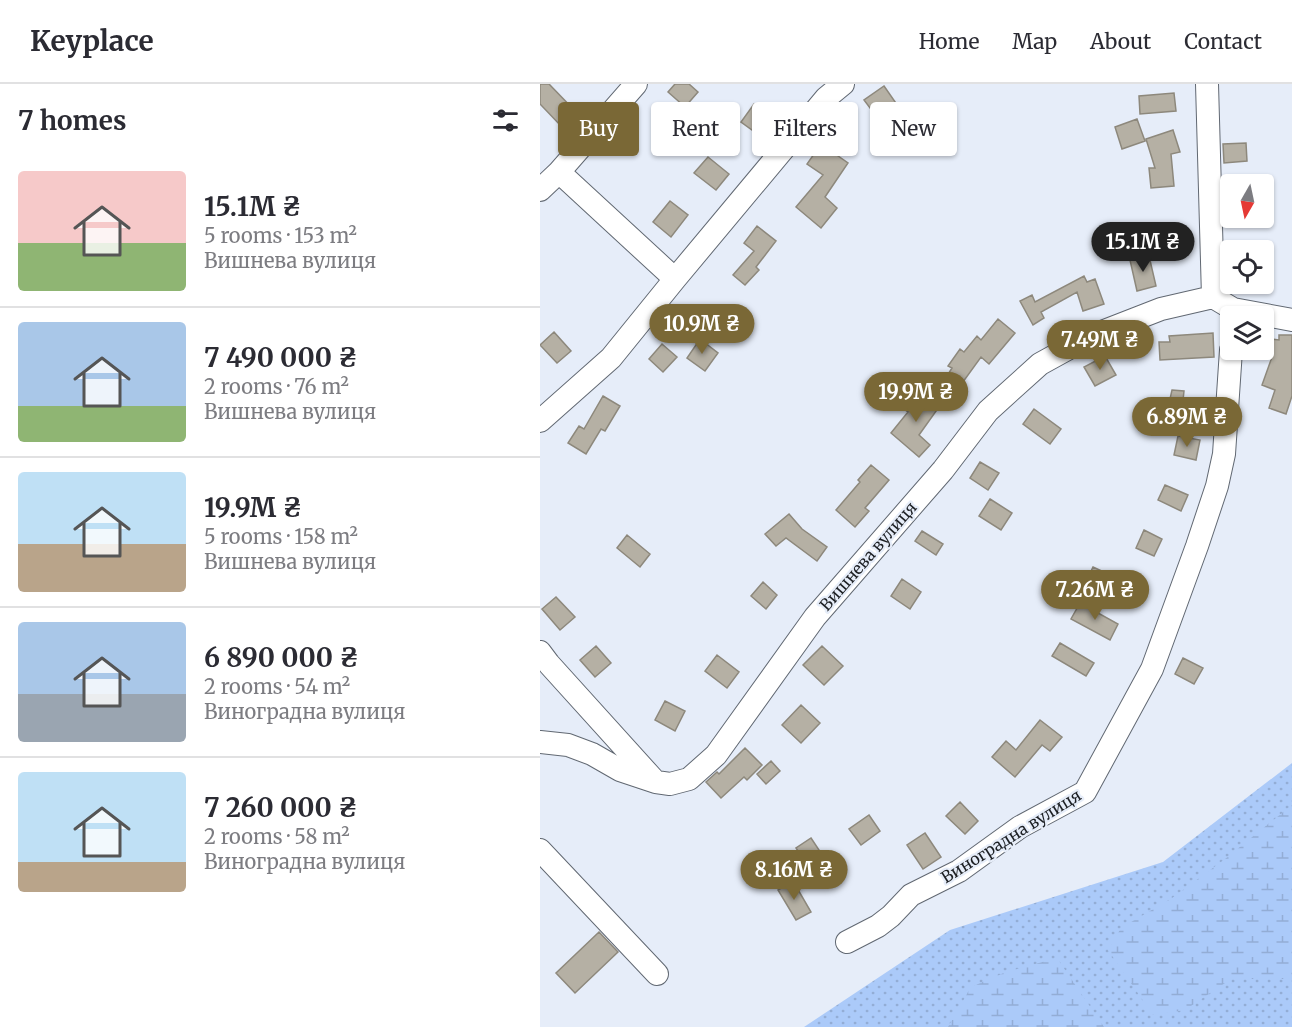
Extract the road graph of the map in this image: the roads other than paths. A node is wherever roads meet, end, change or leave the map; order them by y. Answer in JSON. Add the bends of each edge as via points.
{"nodes":[{"id":1,"x":636,"y":84,"type":"edge"},
{"id":2,"x":843,"y":84,"type":"edge"},
{"id":3,"x":1206,"y":84,"type":"edge"},
{"id":4,"x":559,"y":172,"type":"junction"},
{"id":5,"x":540,"y":190,"type":"edge"},
{"id":6,"x":675,"y":279,"type":"junction"},
{"id":7,"x":1213,"y":297,"type":"junction"},
{"id":8,"x":1224,"y":306,"type":"edge"},
{"id":9,"x":1274,"y":318,"type":"edge"},
{"id":10,"x":1292,"y":320,"type":"edge"},
{"id":11,"x":1230,"y":360,"type":"edge"},
{"id":12,"x":540,"y":421,"type":"edge"},
{"id":13,"x":540,"y":652,"type":"edge"},
{"id":14,"x":540,"y":742,"type":"edge"},
{"id":15,"x":656,"y":782,"type":"junction"},
{"id":16,"x":540,"y":850,"type":"edge"},
{"id":17,"x":847,"y":942,"type":"dead end"},
{"id":18,"x":657,"y":974,"type":"dead end"}],
"edges":[{"from":1,"to":4,"type":"street"},
{"from":2,"to":6,"type":"street","via":[[826,98]]},
{"from":3,"to":7,"type":"street"},
{"from":4,"to":5,"type":"street"},
{"from":4,"to":6,"type":"street"},
{"from":6,"to":12,"type":"street","via":[[611,358]]},
{"from":7,"to":8,"type":"street"},
{"from":7,"to":15,"type":"street","name":"Вишнева вулиця","via":[[1161,309],[1099,333],[1040,364],[988,411],[944,470],[815,617],[716,755],[689,779],[670,784]]},
{"from":9,"to":10,"type":"street"},
{"from":11,"to":17,"type":"street","name":"Виноградна вулиця","via":[[1224,454],[1214,496],[1152,669],[1085,792],[1020,827],[959,871],[911,895],[878,926]]},
{"from":13,"to":15,"type":"street"},
{"from":14,"to":15,"type":"street","name":"Вишнева вулиця","via":[[568,745]]},
{"from":16,"to":18,"type":"street"}]}
